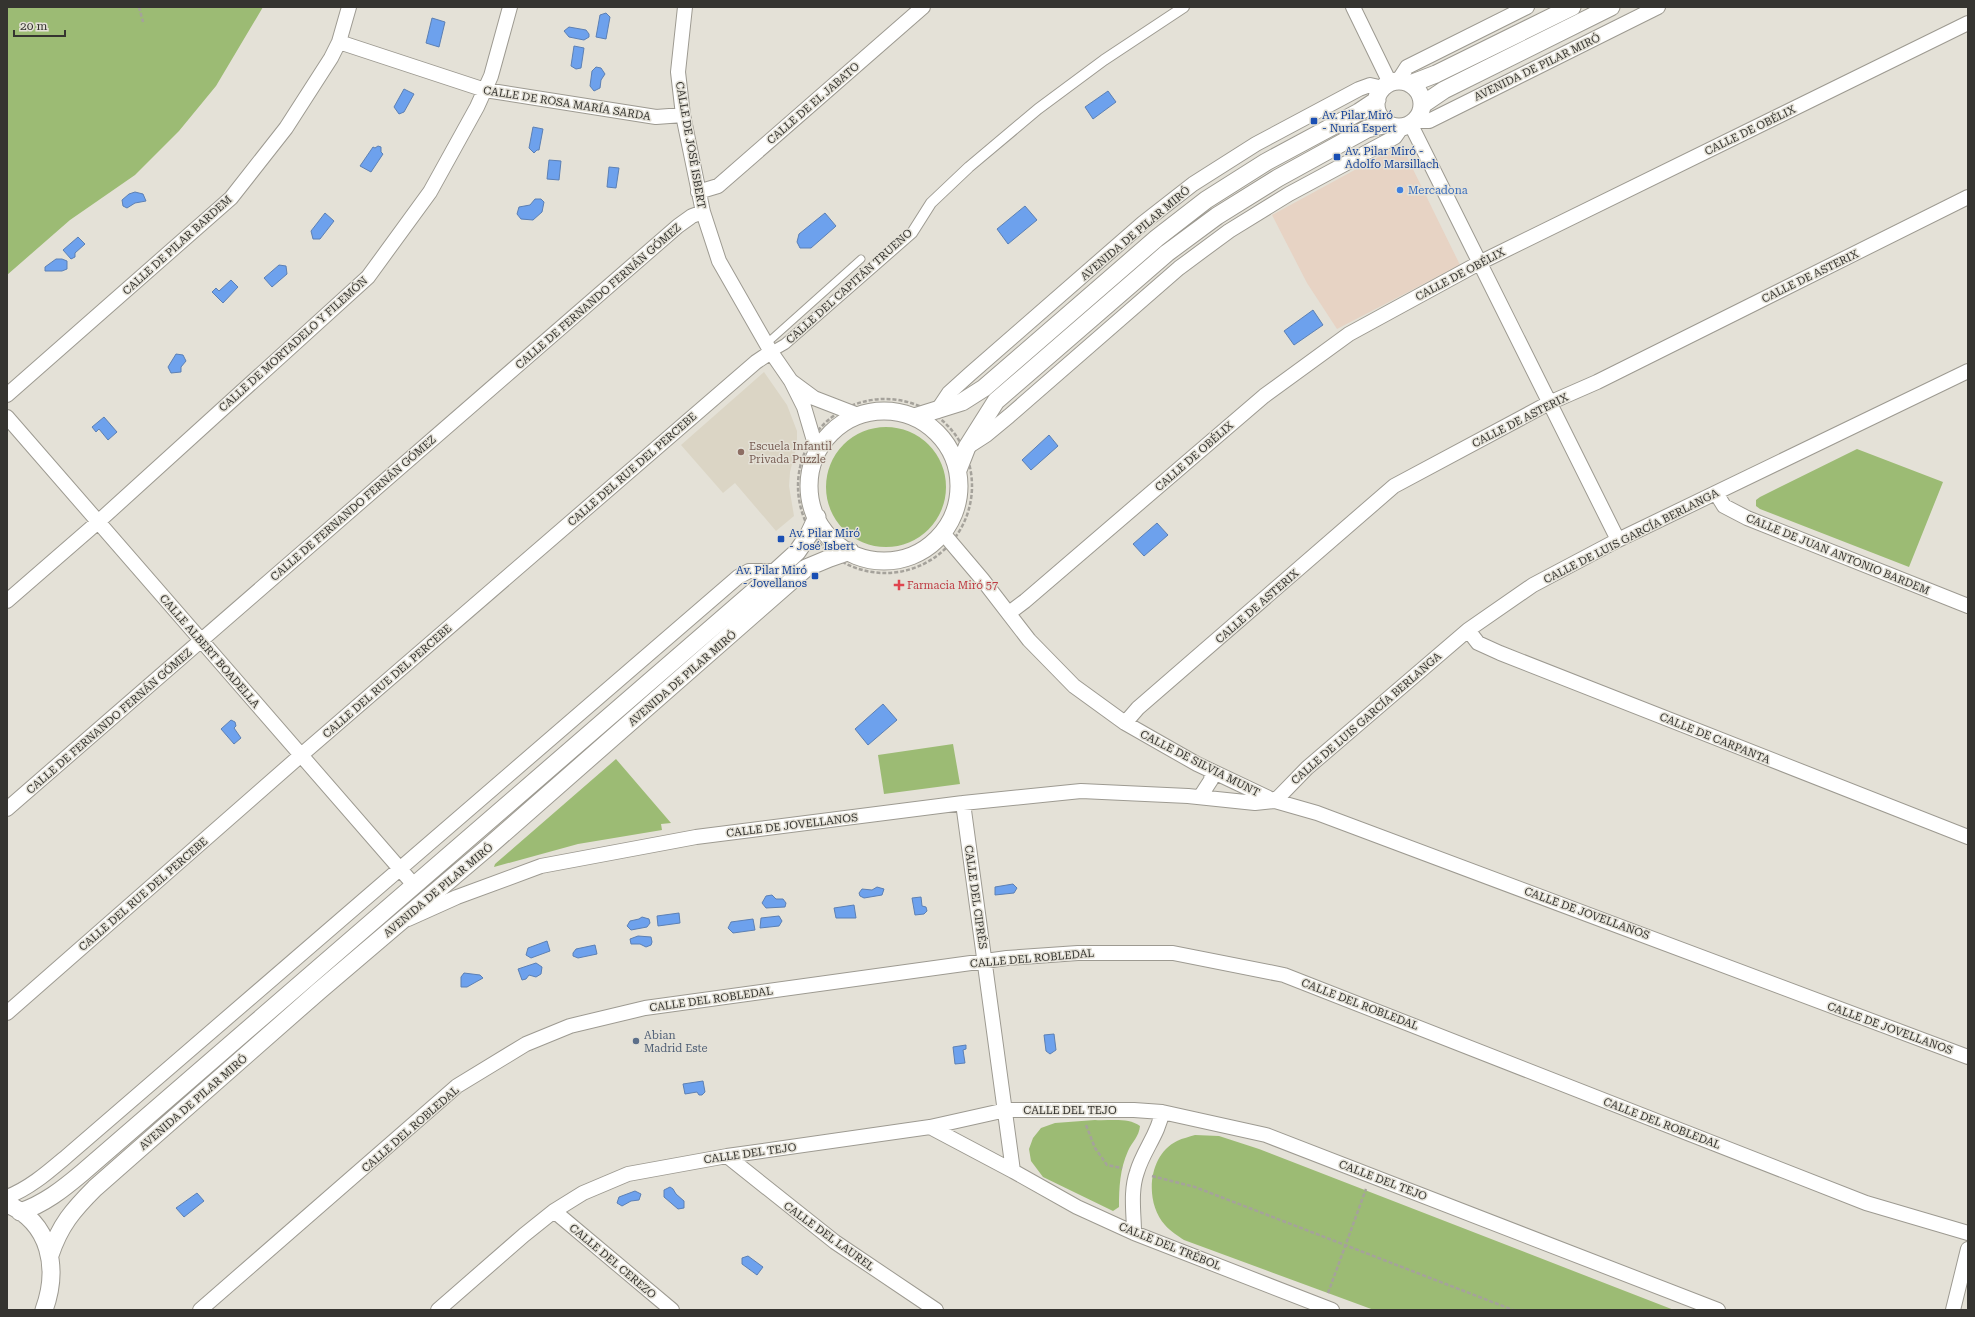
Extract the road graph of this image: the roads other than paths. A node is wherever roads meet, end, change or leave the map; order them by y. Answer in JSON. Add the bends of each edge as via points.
{"nodes":[{"id":1,"x":349,"y":7,"type":"edge"},
{"id":2,"x":510,"y":7,"type":"edge"},
{"id":3,"x":923,"y":7,"type":"edge"},
{"id":4,"x":1184,"y":7,"type":"edge"},
{"id":5,"x":1353,"y":7,"type":"edge"},
{"id":6,"x":1527,"y":7,"type":"edge"},
{"id":7,"x":1572,"y":7,"type":"edge"},
{"id":8,"x":1611,"y":7,"type":"edge"},
{"id":9,"x":1658,"y":7,"type":"edge"},
{"id":10,"x":687,"y":10,"type":"edge"},
{"id":11,"x":1968,"y":22,"type":"edge"},
{"id":12,"x":339,"y":42,"type":"junction"},
{"id":13,"x":1392,"y":87,"type":"junction"},
{"id":14,"x":485,"y":90,"type":"junction"},
{"id":15,"x":683,"y":115,"type":"junction"},
{"id":16,"x":1408,"y":120,"type":"junction"},
{"id":17,"x":698,"y":192,"type":"junction"},
{"id":18,"x":1968,"y":197,"type":"edge"},
{"id":19,"x":703,"y":212,"type":"junction"},
{"id":20,"x":861,"y":259,"type":"dead end"},
{"id":21,"x":1481,"y":262,"type":"junction"},
{"id":22,"x":768,"y":348,"type":"junction"},
{"id":23,"x":1967,"y":373,"type":"edge"},
{"id":24,"x":791,"y":381,"type":"junction"},
{"id":25,"x":7,"y":395,"type":"edge"},
{"id":26,"x":1549,"y":403,"type":"junction"},
{"id":27,"x":850,"y":413,"type":"junction"},
{"id":28,"x":7,"y":417,"type":"edge"},
{"id":29,"x":914,"y":417,"type":"junction"},
{"id":30,"x":815,"y":444,"type":"junction"},
{"id":31,"x":958,"y":470,"type":"junction"},
{"id":32,"x":1716,"y":493,"type":"junction"},
{"id":33,"x":98,"y":522,"type":"junction"},
{"id":34,"x":814,"y":524,"type":"junction"},
{"id":35,"x":947,"y":538,"type":"junction"},
{"id":36,"x":1618,"y":540,"type":"junction"},
{"id":37,"x":842,"y":554,"type":"junction"},
{"id":38,"x":776,"y":571,"type":"junction"},
{"id":39,"x":7,"y":601,"type":"edge"},
{"id":40,"x":1968,"y":606,"type":"edge"},
{"id":41,"x":1009,"y":613,"type":"junction"},
{"id":42,"x":1468,"y":630,"type":"junction"},
{"id":43,"x":201,"y":640,"type":"junction"},
{"id":44,"x":1125,"y":723,"type":"junction"},
{"id":45,"x":300,"y":756,"type":"junction"},
{"id":46,"x":1212,"y":771,"type":"junction"},
{"id":47,"x":1200,"y":797,"type":"junction"},
{"id":48,"x":1275,"y":801,"type":"junction"},
{"id":49,"x":963,"y":803,"type":"junction"},
{"id":50,"x":7,"y":809,"type":"edge"},
{"id":51,"x":1968,"y":837,"type":"edge"},
{"id":52,"x":399,"y":868,"type":"junction"},
{"id":53,"x":414,"y":885,"type":"junction"},
{"id":54,"x":396,"y":925,"type":"junction"},
{"id":55,"x":985,"y":961,"type":"junction"},
{"id":56,"x":7,"y":1013,"type":"edge"},
{"id":57,"x":1968,"y":1057,"type":"edge"},
{"id":58,"x":1006,"y":1110,"type":"junction"},
{"id":59,"x":1162,"y":1112,"type":"junction"},
{"id":60,"x":930,"y":1127,"type":"junction"},
{"id":61,"x":727,"y":1156,"type":"junction"},
{"id":62,"x":1013,"y":1171,"type":"junction"},
{"id":63,"x":7,"y":1197,"type":"edge"},
{"id":64,"x":14,"y":1208,"type":"edge"},
{"id":65,"x":554,"y":1211,"type":"junction"},
{"id":66,"x":1134,"y":1233,"type":"junction"},
{"id":67,"x":1968,"y":1233,"type":"edge"},
{"id":68,"x":1968,"y":1249,"type":"edge"},
{"id":69,"x":50,"y":1255,"type":"junction"},
{"id":70,"x":202,"y":1309,"type":"edge"},
{"id":71,"x":44,"y":1310,"type":"edge"},
{"id":72,"x":438,"y":1310,"type":"edge"},
{"id":73,"x":672,"y":1310,"type":"edge"},
{"id":74,"x":936,"y":1310,"type":"edge"},
{"id":75,"x":1332,"y":1310,"type":"edge"},
{"id":76,"x":1718,"y":1310,"type":"edge"},
{"id":77,"x":1953,"y":1310,"type":"edge"}],
"edges":[{"from":1,"to":12,"type":"street","name":"CALLE DE PILAR BARDEM"},
{"from":2,"to":14,"type":"street","name":"CALLE DE MORTADELO Y FILEMÓN"},
{"from":3,"to":17,"type":"street","name":"CALLE DE EL JABATO","via":[[718,186]]},
{"from":4,"to":22,"type":"street","name":"CALLE DEL CAPITÁN TRUENO","via":[[1038,108],[931,203],[912,233],[785,344]]},
{"from":5,"to":13,"type":"street"},
{"from":6,"to":13,"type":"street","name":"AVENIDA DE PILAR MIRÓ","via":[[1407,67]]},
{"from":7,"to":13,"type":"street","name":"AVENIDA DE PILAR MIRÓ","via":[[1436,74]]},
{"from":8,"to":16,"type":"street","name":"AVENIDA DE PILAR MIRÓ","via":[[1444,90]]},
{"from":9,"to":16,"type":"street","name":"AVENIDA DE PILAR MIRÓ","via":[[1429,121]]},
{"from":10,"to":15,"type":"street","name":"CALLE DE JOSÉ ISBERT","via":[[678,72]]},
{"from":11,"to":21,"type":"street","name":"CALLE DE OBÉLIX"},
{"from":12,"to":14,"type":"street","name":"CALLE DE ROSA MARÍA SARDA"},
{"from":12,"to":25,"type":"street","name":"CALLE DE PILAR BARDEM","via":[[286,128],[231,198]]},
{"from":13,"to":16,"type":"street","via":[[1417,90],[1421,97]]},
{"from":13,"to":16,"type":"street","via":[[1377,109],[1380,118]]},
{"from":13,"to":29,"type":"street","name":"AVENIDA DE PILAR MIRÓ","via":[[1359,112],[1266,162],[1206,200],[1157,238],[984,388],[962,402]]},
{"from":14,"to":15,"type":"street","name":"CALLE DE ROSA MARÍA SARDA","via":[[656,117]]},
{"from":14,"to":33,"type":"street","name":"CALLE DE MORTADELO Y FILEMÓN","via":[[430,192],[368,277]]},
{"from":15,"to":17,"type":"street","name":"CALLE DE JOSÉ ISBERT"},
{"from":16,"to":21,"type":"street"},
{"from":16,"to":31,"type":"street","name":"AVENIDA DE PILAR MIRÓ","via":[[1367,128],[1278,178],[1217,216],[1167,252],[996,401],[966,449]]},
{"from":17,"to":19,"type":"street","name":"CALLE DE JOSÉ ISBERT"},
{"from":18,"to":26,"type":"street","name":"CALLE DE ASTERIX","via":[[1597,382]]},
{"from":19,"to":22,"type":"street","name":"CALLE DE JOSÉ ISBERT","via":[[719,261]]},
{"from":19,"to":43,"type":"street","name":"CALLE DE FERNANDO FERNÁN GÓMEZ","via":[[678,226]]},
{"from":20,"to":22,"type":"lane"},
{"from":21,"to":26,"type":"street"},
{"from":21,"to":41,"type":"street","name":"CALLE DE OBÉLIX","via":[[1349,334],[1264,396]]},
{"from":22,"to":24,"type":"street","name":"CALLE DE JOSÉ ISBERT"},
{"from":22,"to":45,"type":"street","name":"CALLE DEL RUE DEL PERCEBE","via":[[750,367]]},
{"from":23,"to":32,"type":"street","name":"CALLE DE LUIS GARCÍA BERLANGA"},
{"from":24,"to":27,"type":"street","name":"CALLE DE JOSÉ ISBERT","via":[[814,398]]},
{"from":24,"to":30,"type":"street","name":"CALLE DE JOSÉ ISBERT","via":[[804,407]]},
{"from":26,"to":36,"type":"street"},
{"from":26,"to":44,"type":"street","name":"CALLE DE ASTERIX","via":[[1394,486],[1138,708]]},
{"from":27,"to":29,"type":"street","via":[[891,412]]},
{"from":27,"to":30,"type":"street"},
{"from":28,"to":33,"type":"street","name":"CALLE ALBERT BOADELLA"},
{"from":29,"to":31,"type":"street","via":[[942,439]]},
{"from":30,"to":34,"type":"street","via":[[810,480]]},
{"from":31,"to":35,"type":"street","via":[[959,498]]},
{"from":32,"to":36,"type":"street","name":"CALLE DE LUIS GARCÍA BERLANGA"},
{"from":32,"to":40,"type":"street","name":"CALLE DE JUAN ANTONIO BARDEM","via":[[1724,506],[1747,518]]},
{"from":33,"to":39,"type":"street","name":"CALLE DE MORTADELO Y FILEMÓN"},
{"from":33,"to":43,"type":"street","name":"CALLE ALBERT BOADELLA"},
{"from":34,"to":37,"type":"street","via":[[825,531]]},
{"from":34,"to":38,"type":"street","name":"AVENIDA DE PILAR MIRÓ","via":[[797,552]]},
{"from":35,"to":37,"type":"street","via":[[909,557],[897,560]]},
{"from":35,"to":41,"type":"street","name":"CALLE DE SILVIA MUNT"},
{"from":36,"to":42,"type":"street","name":"CALLE DE LUIS GARCÍA BERLANGA","via":[[1533,585]]},
{"from":37,"to":54,"type":"street","name":"AVENIDA DE PILAR MIRÓ","via":[[806,568],[488,848]]},
{"from":38,"to":52,"type":"street","via":[[749,571],[738,577]]},
{"from":38,"to":53,"type":"street","name":"AVENIDA DE PILAR MIRÓ"},
{"from":41,"to":44,"type":"street","name":"CALLE DE SILVIA MUNT","via":[[1029,640],[1074,686]]},
{"from":42,"to":48,"type":"street","name":"CALLE DE LUIS GARCÍA BERLANGA","via":[[1307,768]]},
{"from":42,"to":51,"type":"street","name":"CALLE DE CARPANTA","via":[[1478,643]]},
{"from":43,"to":45,"type":"street","name":"CALLE ALBERT BOADELLA"},
{"from":43,"to":50,"type":"street","name":"CALLE DE FERNANDO FERNÁN GÓMEZ"},
{"from":44,"to":46,"type":"street","name":"CALLE DE SILVIA MUNT"},
{"from":45,"to":52,"type":"street","name":"CALLE ALBERT BOADELLA"},
{"from":45,"to":56,"type":"street","name":"CALLE DEL RUE DEL PERCEBE"},
{"from":46,"to":47,"type":"street","via":[[1207,789]]},
{"from":46,"to":48,"type":"street","name":"CALLE DE SILVIA MUNT"},
{"from":47,"to":48,"type":"street","name":"CALLE DE JOVELLANOS","via":[[1255,803]]},
{"from":47,"to":49,"type":"street","name":"CALLE DE JOVELLANOS","via":[[1081,791]]},
{"from":48,"to":57,"type":"street","name":"CALLE DE JOVELLANOS","via":[[1332,818]]},
{"from":49,"to":54,"type":"street","name":"CALLE DE JOVELLANOS","via":[[696,837],[548,864],[458,897]]},
{"from":49,"to":55,"type":"street","name":"CALLE DEL CIPRÉS"},
{"from":52,"to":53,"type":"street","name":"CALLE ALBERT BOADELLA"},
{"from":52,"to":63,"type":"street","via":[[34,1183]]},
{"from":53,"to":64,"type":"street","name":"AVENIDA DE PILAR MIRÓ","via":[[61,1191],[35,1207]]},
{"from":54,"to":69,"type":"street","name":"AVENIDA DE PILAR MIRÓ","via":[[95,1188],[74,1209],[58,1231]]},
{"from":55,"to":58,"type":"street","name":"CALLE DEL CIPRÉS"},
{"from":55,"to":67,"type":"street","name":"CALLE DEL ROBLEDAL","via":[[1078,952],[1173,953],[1284,975],[1866,1203]]},
{"from":55,"to":70,"type":"street","name":"CALLE DEL ROBLEDAL","via":[[645,1008],[570,1026],[526,1044],[457,1086]]},
{"from":58,"to":59,"type":"street","name":"CALLE DEL TEJO"},
{"from":58,"to":60,"type":"street","name":"CALLE DEL TEJO"},
{"from":58,"to":62,"type":"street"},
{"from":59,"to":66,"type":"street","via":[[1161,1122],[1136,1172],[1133,1192]]},
{"from":59,"to":76,"type":"street","name":"CALLE DEL TEJO","via":[[1266,1135]]},
{"from":60,"to":61,"type":"street","name":"CALLE DEL TEJO"},
{"from":60,"to":62,"type":"street","name":"CALLE DEL TRÉBOL"},
{"from":61,"to":65,"type":"street","name":"CALLE DEL TEJO","via":[[628,1174],[583,1192]]},
{"from":61,"to":74,"type":"street","name":"CALLE DEL LAUREL","via":[[835,1242]]},
{"from":62,"to":66,"type":"street","name":"CALLE DEL TRÉBOL","via":[[1077,1207]]},
{"from":64,"to":69,"type":"street","via":[[39,1231]]},
{"from":65,"to":72,"type":"street","name":"CALLE DEL TEJO"},
{"from":65,"to":73,"type":"street","name":"CALLE DEL CEREZO"},
{"from":66,"to":75,"type":"street","name":"CALLE DEL TRÉBOL"},
{"from":68,"to":77,"type":"street"},
{"from":69,"to":71,"type":"street","via":[[52,1285]]}]}
